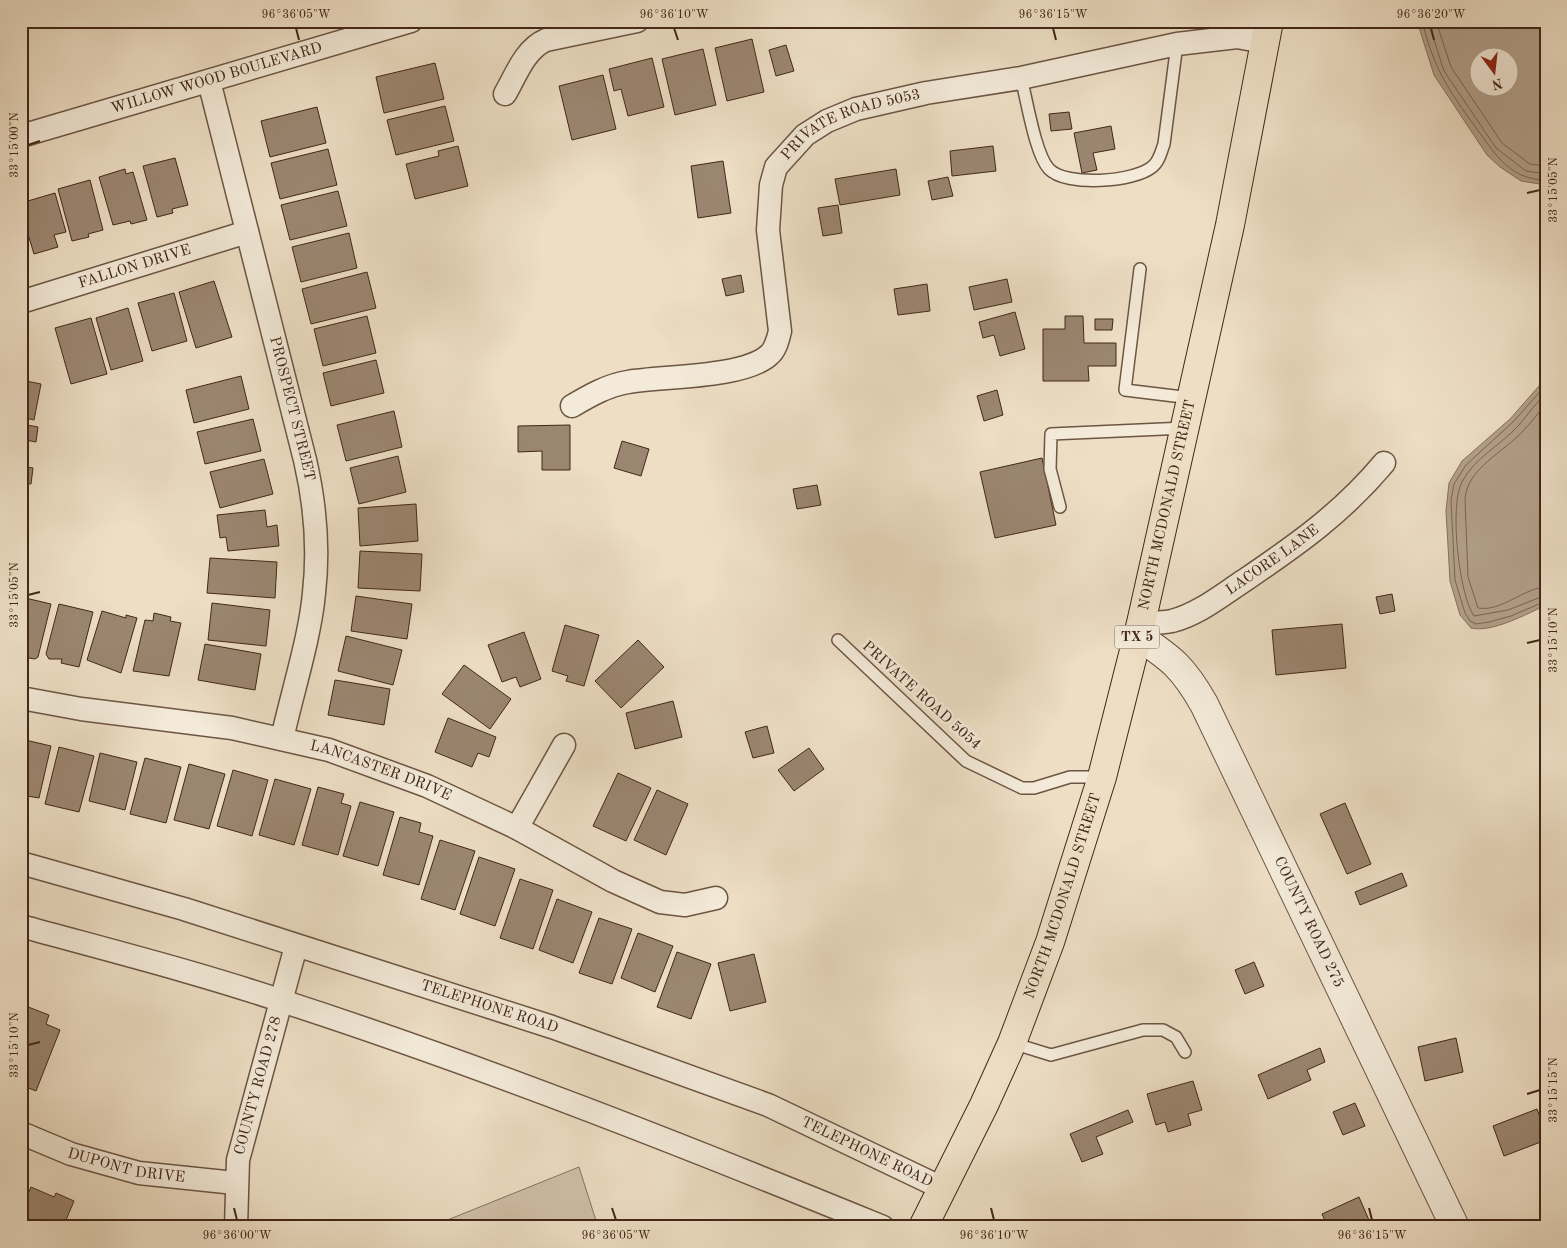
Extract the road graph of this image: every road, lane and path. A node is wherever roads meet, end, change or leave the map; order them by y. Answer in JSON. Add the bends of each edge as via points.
{"nodes":[{"id":1,"x":412,"y":21,"type":"edge"},
{"id":2,"x":637,"y":21,"type":"edge"},
{"id":3,"x":1266,"y":32,"type":"edge"},
{"id":4,"x":1177,"y":44,"type":"junction"},
{"id":5,"x":1021,"y":78,"type":"junction"},
{"id":6,"x":209,"y":81,"type":"junction"},
{"id":7,"x":505,"y":94,"type":"dead end"},
{"id":8,"x":21,"y":136,"type":"edge"},
{"id":9,"x":247,"y":232,"type":"junction"},
{"id":10,"x":1140,"y":269,"type":"dead end"},
{"id":11,"x":21,"y":302,"type":"edge"},
{"id":12,"x":1191,"y":398,"type":"junction"},
{"id":13,"x":572,"y":406,"type":"dead end"},
{"id":14,"x":1185,"y":428,"type":"junction"},
{"id":15,"x":1384,"y":463,"type":"dead end"},
{"id":16,"x":1060,"y":507,"type":"dead end"},
{"id":17,"x":1140,"y":630,"type":"junction"},
{"id":18,"x":838,"y":640,"type":"dead end"},
{"id":19,"x":21,"y":698,"type":"edge"},
{"id":20,"x":282,"y":739,"type":"junction"},
{"id":21,"x":564,"y":745,"type":"dead end"},
{"id":22,"x":1102,"y":777,"type":"junction"},
{"id":23,"x":517,"y":828,"type":"junction"},
{"id":24,"x":21,"y":863,"type":"edge"},
{"id":25,"x":716,"y":898,"type":"dead end"},
{"id":26,"x":21,"y":926,"type":"edge"},
{"id":27,"x":296,"y":946,"type":"junction"},
{"id":28,"x":281,"y":1000,"type":"junction"},
{"id":29,"x":1012,"y":1043,"type":"junction"},
{"id":30,"x":1185,"y":1052,"type":"dead end"},
{"id":31,"x":21,"y":1133,"type":"edge"},
{"id":32,"x":235,"y":1183,"type":"junction"},
{"id":33,"x":942,"y":1188,"type":"junction"},
{"id":34,"x":236,"y":1227,"type":"edge"},
{"id":35,"x":883,"y":1227,"type":"edge"},
{"id":36,"x":923,"y":1227,"type":"edge"},
{"id":37,"x":1455,"y":1227,"type":"edge"}],
"edges":[{"from":1,"to":6,"type":"street","name":"WILLOW WOOD BOULEVARD"},
{"from":2,"to":7,"type":"street","via":[[537,44],[528,53]]},
{"from":3,"to":4,"type":"street","name":"PRIVATE ROAD 5053"},
{"from":3,"to":12,"type":"main road","name":"NORTH MCDONALD STREET","number":"TX 5","via":[[1230,225]]},
{"from":4,"to":5,"type":"street","name":"PRIVATE ROAD 5053"},
{"from":4,"to":5,"type":"lane","via":[[1164,144],[1155,164],[1139,174],[1115,179],[1074,180],[1060,177],[1049,169],[1040,152]]},
{"from":5,"to":13,"type":"street","name":"PRIVATE ROAD 5053","via":[[926,93],[856,109],[826,121],[805,135],[776,167],[771,185],[768,230],[780,331],[769,355],[757,363],[737,369],[626,382]]},
{"from":6,"to":8,"type":"street","name":"WILLOW WOOD BOULEVARD"},
{"from":6,"to":9,"type":"street","name":"PROSPECT STREET"},
{"from":9,"to":11,"type":"street","name":"FALLON DRIVE"},
{"from":9,"to":20,"type":"street","name":"PROSPECT STREET","via":[[313,502],[314,595]]},
{"from":10,"to":12,"type":"lane","via":[[1126,390]]},
{"from":12,"to":14,"type":"main road","name":"NORTH MCDONALD STREET","number":"TX 5"},
{"from":14,"to":16,"type":"lane","via":[[1051,434],[1050,469]]},
{"from":14,"to":17,"type":"main road","name":"NORTH MCDONALD STREET","number":"TX 5"},
{"from":15,"to":17,"type":"street","name":"LACORE LANE","via":[[1348,504],[1325,524],[1215,600],[1192,614]]},
{"from":17,"to":22,"type":"main road","name":"NORTH MCDONALD STREET","number":"TX 5"},
{"from":17,"to":37,"type":"street","name":"COUNTY ROAD 275","via":[[1182,669],[1204,704]]},
{"from":18,"to":22,"type":"lane","name":"PRIVATE ROAD 5054","via":[[966,761],[1022,788],[1070,778]]},
{"from":19,"to":20,"type":"street","name":"LANCASTER DRIVE","via":[[232,728]]},
{"from":20,"to":23,"type":"street","name":"LANCASTER DRIVE","via":[[329,750],[404,776]]},
{"from":21,"to":23,"type":"street"},
{"from":22,"to":29,"type":"main road","name":"NORTH MCDONALD STREET","number":"TX 5","via":[[1050,942]]},
{"from":23,"to":25,"type":"street","name":"LANCASTER DRIVE","via":[[612,881],[660,902],[685,905]]},
{"from":24,"to":27,"type":"street","name":"TELEPHONE ROAD","via":[[184,909]]},
{"from":26,"to":28,"type":"street"},
{"from":27,"to":28,"type":"street","name":"COUNTY ROAD 278"},
{"from":27,"to":33,"type":"street","name":"TELEPHONE ROAD","via":[[552,1027],[768,1104]]},
{"from":28,"to":32,"type":"street","name":"COUNTY ROAD 278","via":[[244,1134]]},
{"from":28,"to":35,"type":"street","via":[[678,1144]]},
{"from":29,"to":30,"type":"lane","via":[[1051,1055],[1142,1030],[1163,1030],[1176,1038]]},
{"from":29,"to":33,"type":"main road","name":"NORTH MCDONALD STREET","number":"TX 5"},
{"from":31,"to":32,"type":"street","name":"DUPONT DRIVE","via":[[71,1154],[129,1170]]},
{"from":32,"to":34,"type":"street","name":"COUNTY ROAD 278"},
{"from":33,"to":36,"type":"main road","name":"NORTH MCDONALD STREET","number":"TX 5"}]}
